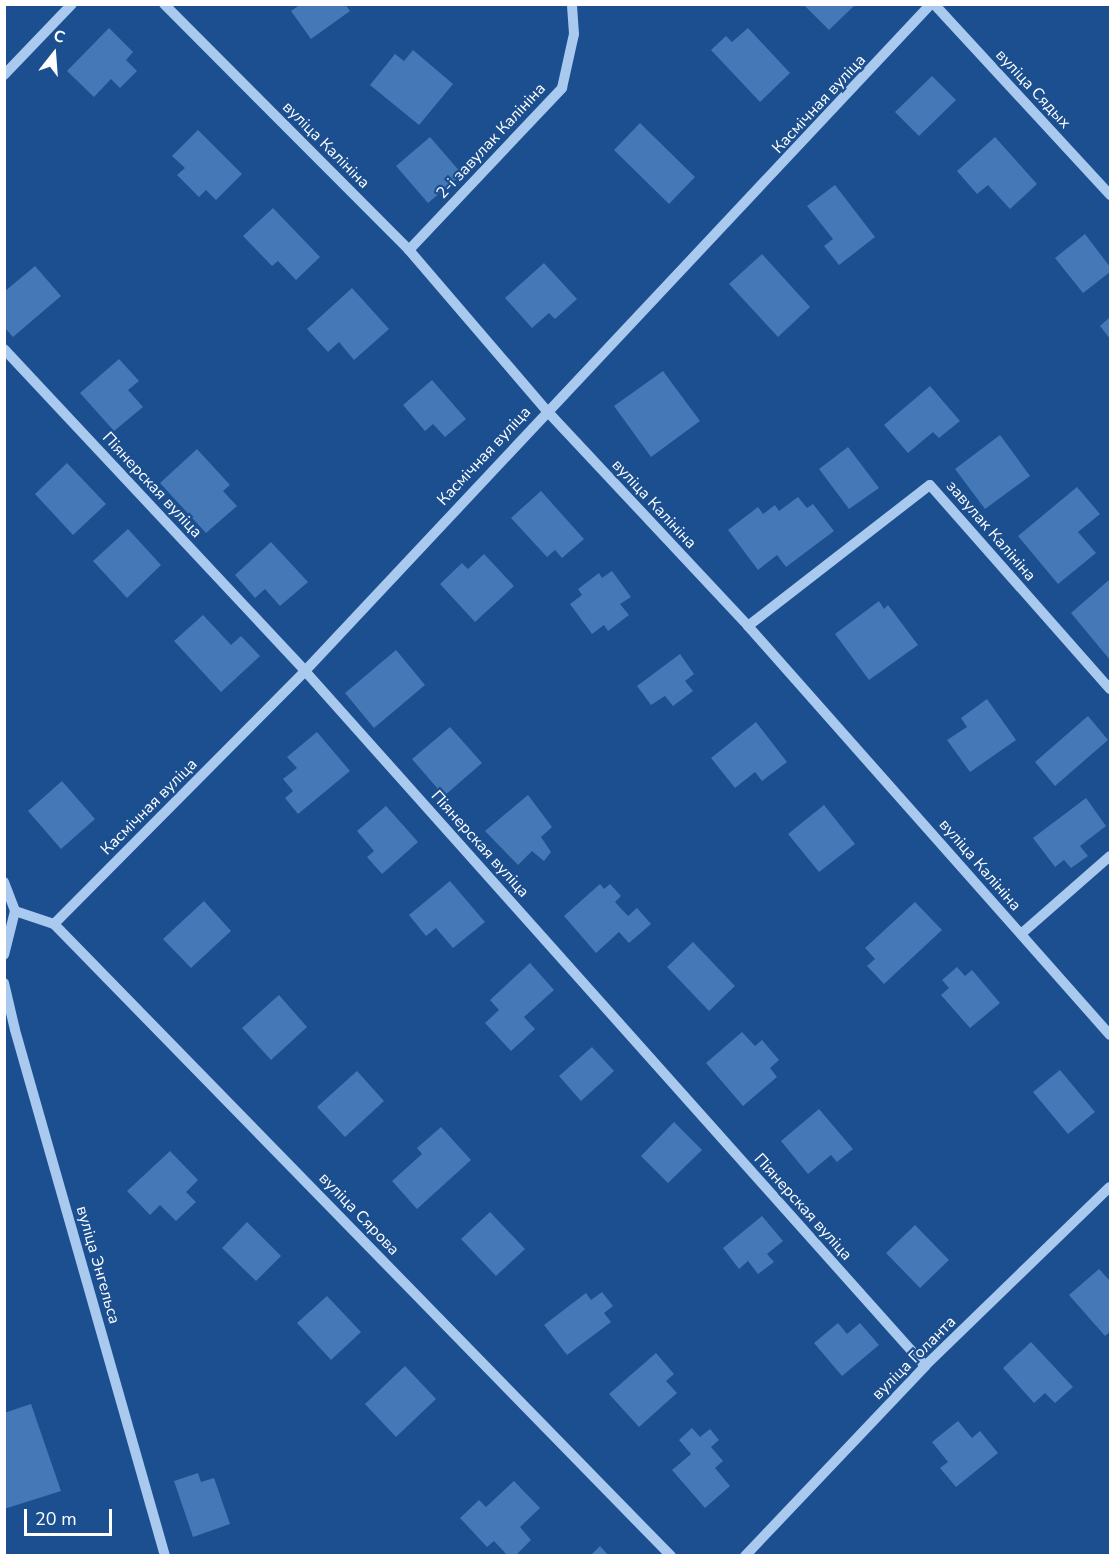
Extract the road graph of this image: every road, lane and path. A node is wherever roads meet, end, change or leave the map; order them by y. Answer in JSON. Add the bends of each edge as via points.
{"nodes":[{"id":1,"x":72,"y":4,"type":"edge"},
{"id":2,"x":164,"y":4,"type":"edge"},
{"id":3,"x":572,"y":4,"type":"edge"},
{"id":4,"x":933,"y":4,"type":"edge"},
{"id":5,"x":4,"y":75,"type":"edge"},
{"id":6,"x":1110,"y":195,"type":"edge"},
{"id":7,"x":409,"y":250,"type":"junction"},
{"id":8,"x":4,"y":349,"type":"edge"},
{"id":9,"x":547,"y":411,"type":"junction"},
{"id":10,"x":748,"y":626,"type":"junction"},
{"id":11,"x":305,"y":670,"type":"junction"},
{"id":12,"x":1110,"y":689,"type":"edge"},
{"id":13,"x":1110,"y":856,"type":"edge"},
{"id":14,"x":4,"y":882,"type":"edge"},
{"id":15,"x":15,"y":911,"type":"junction"},
{"id":16,"x":54,"y":924,"type":"junction"},
{"id":17,"x":1021,"y":934,"type":"junction"},
{"id":18,"x":4,"y":955,"type":"edge"},
{"id":19,"x":4,"y":983,"type":"edge"},
{"id":20,"x":9,"y":1027,"type":"edge"},
{"id":21,"x":1110,"y":1035,"type":"edge"},
{"id":22,"x":1110,"y":1187,"type":"edge"},
{"id":23,"x":925,"y":1366,"type":"junction"},
{"id":24,"x":165,"y":1556,"type":"edge"},
{"id":25,"x":671,"y":1556,"type":"edge"},
{"id":26,"x":745,"y":1556,"type":"edge"}],
"edges":[{"from":1,"to":5,"type":"street"},
{"from":2,"to":7,"type":"street","name":"вуліца Калініна"},
{"from":3,"to":7,"type":"street","name":"2-і завулак Калініна","via":[[574,33],[562,88]]},
{"from":4,"to":6,"type":"street","name":"вуліца Сядых"},
{"from":4,"to":9,"type":"street","name":"Касмічная вуліца"},
{"from":7,"to":9,"type":"street","name":"вуліца Калініна"},
{"from":8,"to":11,"type":"street","name":"Піянерская вуліца"},
{"from":9,"to":10,"type":"street","name":"вуліца Калініна"},
{"from":9,"to":11,"type":"street","name":"Касмічная вуліца"},
{"from":10,"to":12,"type":"street","name":"завулак Калініна","via":[[930,485]]},
{"from":10,"to":17,"type":"street","name":"вуліца Калініна"},
{"from":11,"to":16,"type":"street","name":"Касмічная вуліца"},
{"from":11,"to":23,"type":"street","name":"Піянерская вуліца"},
{"from":13,"to":17,"type":"street"},
{"from":14,"to":15,"type":"street"},
{"from":15,"to":16,"type":"street","name":"вуліца Сярова"},
{"from":15,"to":18,"type":"street"},
{"from":16,"to":25,"type":"street","name":"вуліца Сярова"},
{"from":17,"to":21,"type":"street","name":"вуліца Калініна"},
{"from":19,"to":20,"type":"street","name":"вуліца Энгельса"},
{"from":20,"to":24,"type":"street","name":"вуліца Энгельса"},
{"from":22,"to":23,"type":"street","name":"вуліца Голанта"},
{"from":23,"to":26,"type":"street","name":"вуліца Голанта"}]}
